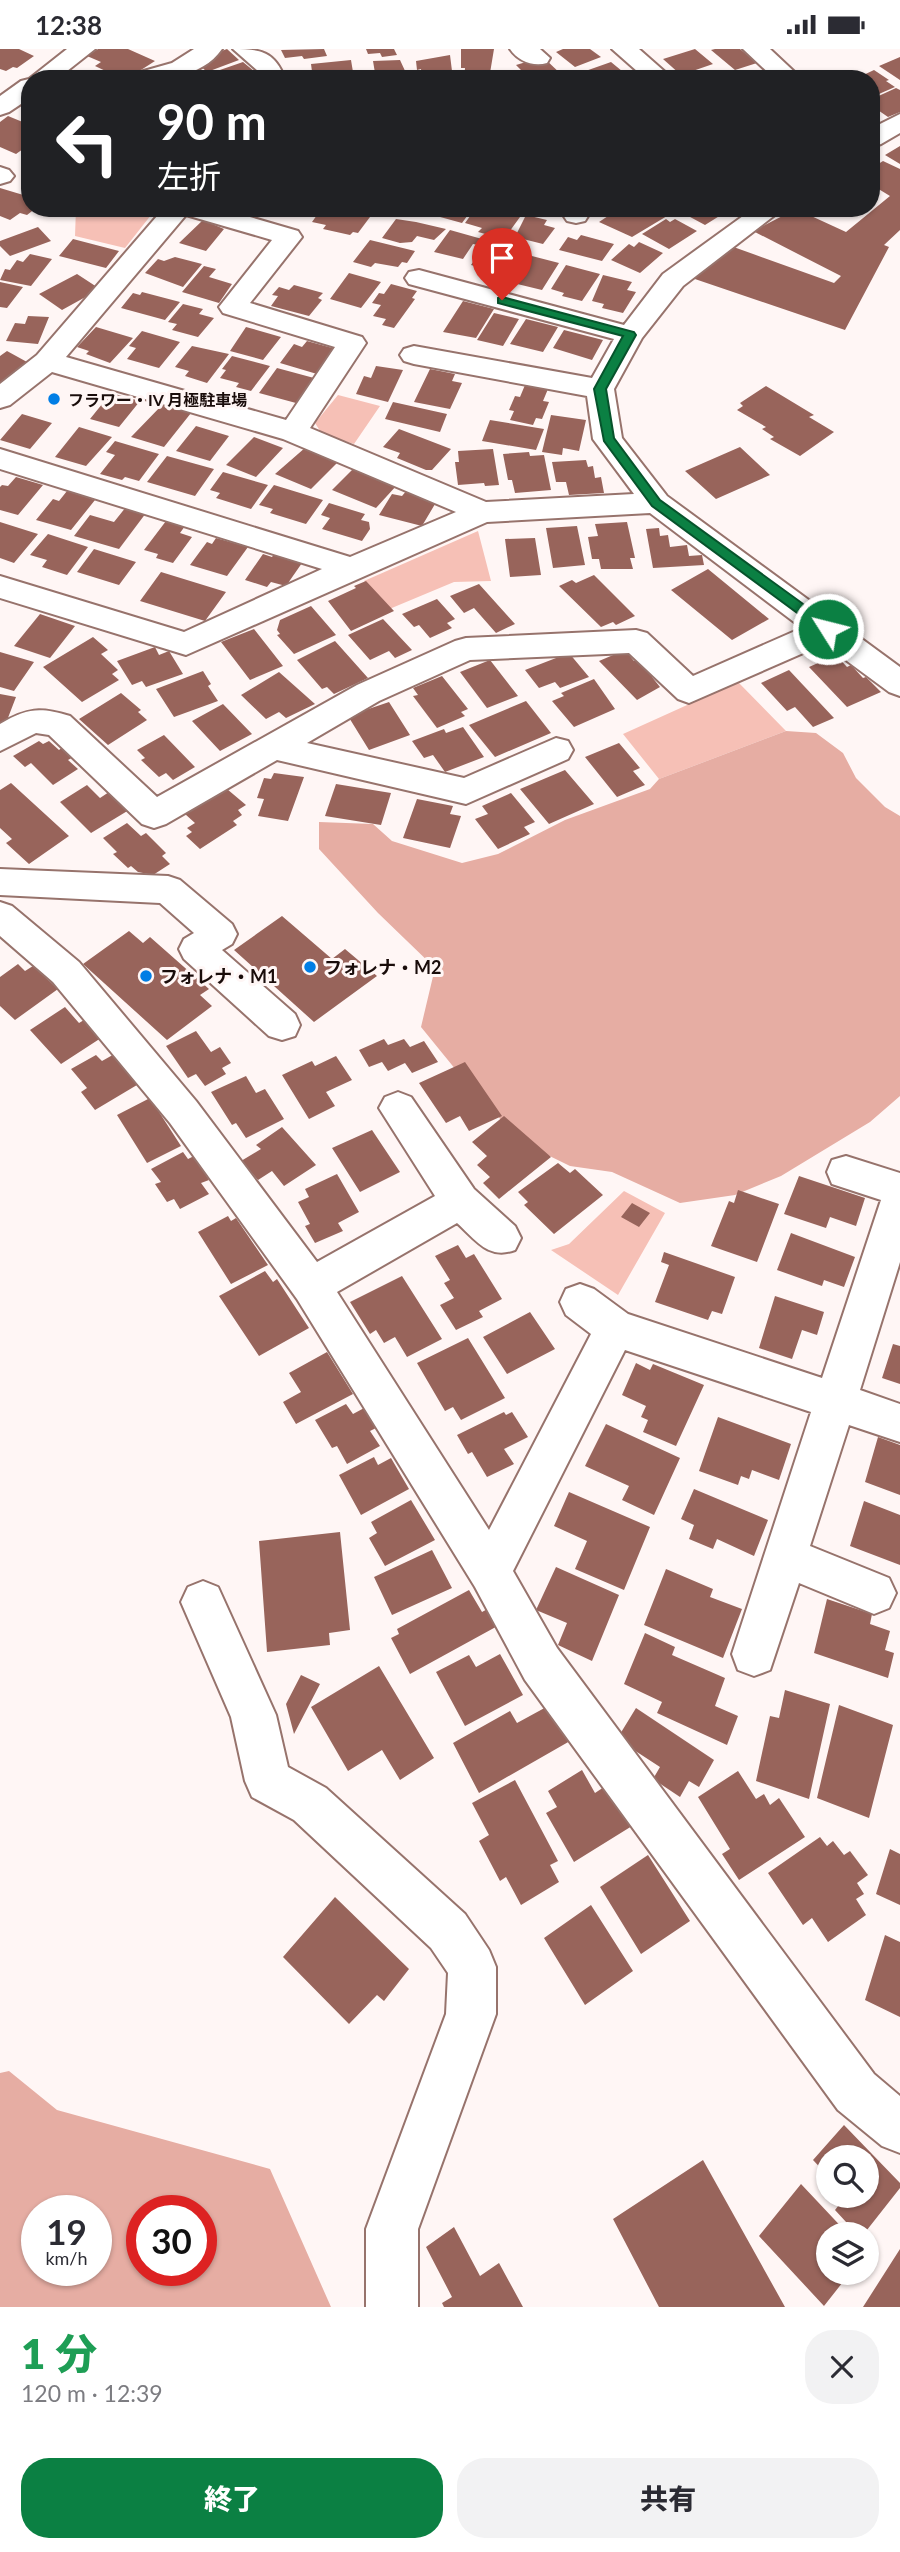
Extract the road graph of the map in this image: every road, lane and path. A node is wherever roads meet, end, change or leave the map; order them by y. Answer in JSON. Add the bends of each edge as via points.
{"nodes":[{"id":1,"x":83,"y":49,"type":"edge"},
{"id":2,"x":209,"y":49,"type":"edge"},
{"id":3,"x":245,"y":49,"type":"edge"},
{"id":4,"x":624,"y":49,"type":"edge"},
{"id":5,"x":755,"y":49,"type":"edge"},
{"id":6,"x":54,"y":70,"type":"edge"},
{"id":7,"x":174,"y":70,"type":"edge"},
{"id":8,"x":270,"y":70,"type":"edge"},
{"id":9,"x":650,"y":70,"type":"edge"},
{"id":10,"x":780,"y":70,"type":"edge"},
{"id":11,"x":21,"y":92,"type":"edge"},
{"id":12,"x":0,"y":107,"type":"edge"},
{"id":13,"x":900,"y":122,"type":"edge"},
{"id":14,"x":880,"y":133,"type":"edge"},
{"id":15,"x":170,"y":217,"type":"edge"},
{"id":16,"x":221,"y":217,"type":"edge"},
{"id":17,"x":759,"y":217,"type":"edge"},
{"id":18,"x":419,"y":278,"type":"dead end"},
{"id":19,"x":630,"y":335,"type":"junction"},
{"id":20,"x":414,"y":355,"type":"dead end"},
{"id":21,"x":47,"y":362,"type":"junction"},
{"id":22,"x":600,"y":389,"type":"junction"},
{"id":23,"x":0,"y":399,"type":"edge"},
{"id":24,"x":293,"y":432,"type":"junction"},
{"id":25,"x":0,"y":459,"type":"edge"},
{"id":26,"x":656,"y":503,"type":"junction"},
{"id":27,"x":483,"y":512,"type":"junction"},
{"id":28,"x":352,"y":568,"type":"junction"},
{"id":29,"x":0,"y":587,"type":"edge"},
{"id":30,"x":828,"y":629,"type":"junction"},
{"id":31,"x":900,"y":684,"type":"edge"},
{"id":32,"x":0,"y":739,"type":"edge"},
{"id":33,"x":271,"y":747,"type":"junction"},
{"id":34,"x":556,"y":750,"type":"dead end"},
{"id":35,"x":0,"y":882,"type":"edge"},
{"id":36,"x":0,"y":916,"type":"edge"},
{"id":37,"x":282,"y":1025,"type":"dead end"},
{"id":38,"x":398,"y":1108,"type":"dead end"},
{"id":39,"x":846,"y":1172,"type":"dead end"},
{"id":40,"x":900,"y":1190,"type":"edge"},
{"id":41,"x":460,"y":1201,"type":"junction"},
{"id":42,"x":900,"y":1201,"type":"edge"},
{"id":43,"x":501,"y":1238,"type":"dead end"},
{"id":44,"x":311,"y":1286,"type":"junction"},
{"id":45,"x":580,"y":1302,"type":"dead end"},
{"id":46,"x":615,"y":1328,"type":"junction"},
{"id":47,"x":836,"y":1404,"type":"junction"},
{"id":48,"x":900,"y":1423,"type":"edge"},
{"id":49,"x":786,"y":1557,"type":"junction"},
{"id":50,"x":490,"y":1572,"type":"junction"},
{"id":51,"x":874,"y":1593,"type":"dead end"},
{"id":52,"x":203,"y":1602,"type":"dead end"},
{"id":53,"x":754,"y":1654,"type":"dead end"},
{"id":54,"x":900,"y":2128,"type":"edge"},
{"id":55,"x":392,"y":2307,"type":"edge"}],
"edges":[{"from":1,"to":6,"type":"street"},
{"from":2,"to":7,"type":"street"},
{"from":3,"to":8,"type":"street"},
{"from":4,"to":9,"type":"street"},
{"from":5,"to":10,"type":"street"},
{"from":11,"to":12,"type":"street"},
{"from":13,"to":14,"type":"street"},
{"from":15,"to":21,"type":"street"},
{"from":16,"to":24,"type":"street","via":[[289,237],[233,307],[352,343]]},
{"from":17,"to":19,"type":"street","via":[[673,280]]},
{"from":18,"to":19,"type":"street","via":[[456,280]]},
{"from":19,"to":22,"type":"street"},
{"from":20,"to":22,"type":"street","via":[[484,379]]},
{"from":21,"to":23,"type":"street"},
{"from":21,"to":24,"type":"street"},
{"from":22,"to":26,"type":"street","via":[[608,439]]},
{"from":24,"to":27,"type":"street"},
{"from":25,"to":28,"type":"street"},
{"from":26,"to":27,"type":"street"},
{"from":26,"to":30,"type":"street"},
{"from":27,"to":28,"type":"street"},
{"from":28,"to":29,"type":"street","via":[[186,644]]},
{"from":30,"to":31,"type":"street"},
{"from":30,"to":33,"type":"street","via":[[690,691],[636,641],[466,649],[368,693]]},
{"from":32,"to":33,"type":"street","via":[[31,721],[58,724],[154,815]]},
{"from":33,"to":34,"type":"street","via":[[466,791]]},
{"from":35,"to":37,"type":"street","via":[[168,890],[219,934],[197,949]]},
{"from":36,"to":44,"type":"street","via":[[66,971],[183,1112]]},
{"from":38,"to":41,"type":"street"},
{"from":39,"to":40,"type":"street"},
{"from":41,"to":43,"type":"street"},
{"from":41,"to":44,"type":"street"},
{"from":42,"to":47,"type":"street"},
{"from":44,"to":50,"type":"street"},
{"from":45,"to":46,"type":"street"},
{"from":46,"to":47,"type":"street"},
{"from":46,"to":50,"type":"street"},
{"from":47,"to":48,"type":"street"},
{"from":47,"to":49,"type":"street"},
{"from":49,"to":51,"type":"street"},
{"from":49,"to":53,"type":"street"},
{"from":50,"to":54,"type":"street","via":[[541,1664],[856,2092]]},
{"from":52,"to":55,"type":"street","via":[[253,1716],[268,1781],[310,1804],[330,1822],[448,1931],[472,1967],[471,2014],[393,2229]]}]}
